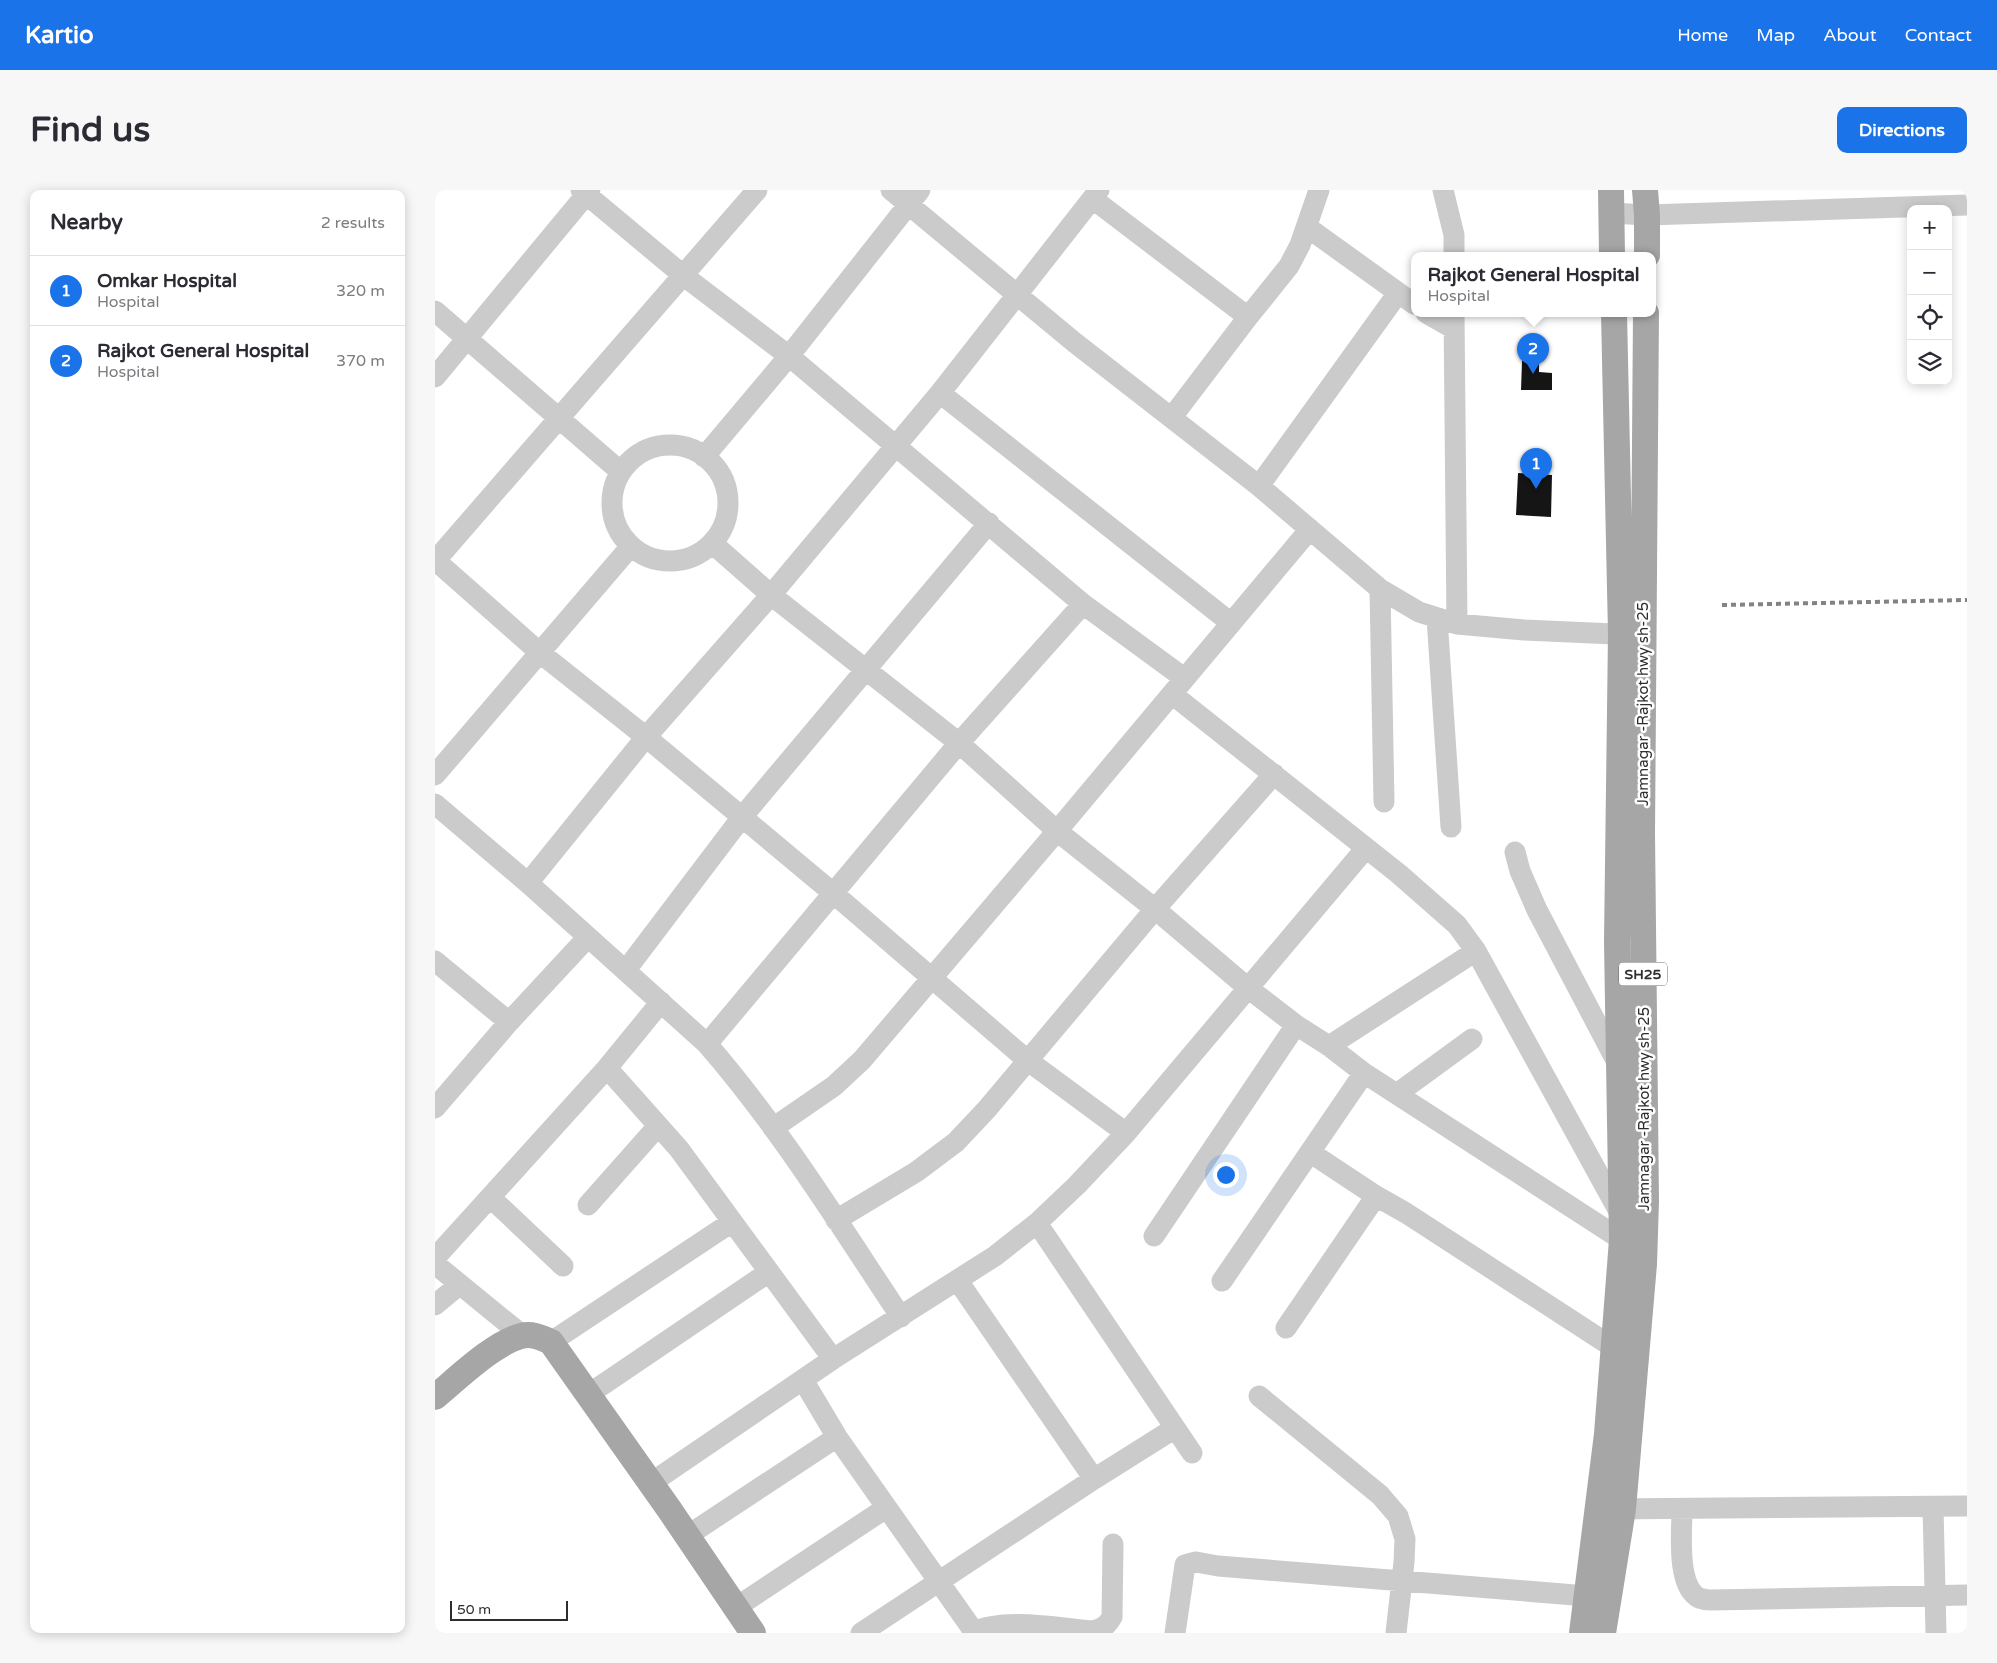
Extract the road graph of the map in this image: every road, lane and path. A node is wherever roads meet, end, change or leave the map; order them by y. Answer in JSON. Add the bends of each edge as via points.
{"nodes":[{"id":1,"x":757,"y":190,"type":"edge"},
{"id":2,"x":891,"y":190,"type":"edge"},
{"id":3,"x":1319,"y":190,"type":"edge"},
{"id":4,"x":1645,"y":190,"type":"edge"},
{"id":5,"x":586,"y":191,"type":"edge"},
{"id":6,"x":1441,"y":191,"type":"edge"},
{"id":7,"x":1096,"y":194,"type":"edge"},
{"id":8,"x":914,"y":198,"type":"edge"},
{"id":9,"x":1611,"y":202,"type":"edge"},
{"id":10,"x":1967,"y":205,"type":"edge"},
{"id":11,"x":1647,"y":216,"type":"junction"},
{"id":12,"x":1307,"y":227,"type":"junction"},
{"id":13,"x":1454,"y":252,"type":"edge"},
{"id":14,"x":1612,"y":252,"type":"edge"},
{"id":15,"x":1647,"y":252,"type":"edge"},
{"id":16,"x":683,"y":276,"type":"junction"},
{"id":17,"x":1017,"y":294,"type":"junction"},
{"id":18,"x":1406,"y":299,"type":"edge"},
{"id":19,"x":435,"y":312,"type":"edge"},
{"id":20,"x":1247,"y":317,"type":"junction"},
{"id":21,"x":1440,"y":317,"type":"edge"},
{"id":22,"x":1614,"y":317,"type":"edge"},
{"id":23,"x":1646,"y":317,"type":"edge"},
{"id":24,"x":1454,"y":321,"type":"edge"},
{"id":25,"x":467,"y":339,"type":"junction"},
{"id":26,"x":789,"y":356,"type":"junction"},
{"id":27,"x":435,"y":377,"type":"edge"},
{"id":28,"x":940,"y":393,"type":"junction"},
{"id":29,"x":1172,"y":417,"type":"junction"},
{"id":30,"x":557,"y":418,"type":"junction"},
{"id":31,"x":895,"y":444,"type":"junction"},
{"id":32,"x":704,"y":456,"type":"junction"},
{"id":33,"x":621,"y":472,"type":"junction"},
{"id":34,"x":1259,"y":486,"type":"junction"},
{"id":35,"x":989,"y":523,"type":"junction"},
{"id":36,"x":1310,"y":529,"type":"junction"},
{"id":37,"x":712,"y":543,"type":"junction"},
{"id":38,"x":631,"y":546,"type":"junction"},
{"id":39,"x":435,"y":560,"type":"edge"},
{"id":40,"x":1380,"y":589,"type":"junction"},
{"id":41,"x":771,"y":595,"type":"junction"},
{"id":42,"x":1083,"y":604,"type":"junction"},
{"id":43,"x":1447,"y":621,"type":"junction"},
{"id":44,"x":1231,"y":623,"type":"junction"},
{"id":45,"x":1632,"y":635,"type":"junction"},
{"id":46,"x":539,"y":652,"type":"junction"},
{"id":47,"x":865,"y":670,"type":"junction"},
{"id":48,"x":1178,"y":686,"type":"junction"},
{"id":49,"x":646,"y":738,"type":"junction"},
{"id":50,"x":959,"y":743,"type":"junction"},
{"id":51,"x":1274,"y":774,"type":"junction"},
{"id":52,"x":435,"y":775,"type":"edge"},
{"id":53,"x":1384,"y":802,"type":"dead end"},
{"id":54,"x":435,"y":804,"type":"edge"},
{"id":55,"x":742,"y":817,"type":"junction"},
{"id":56,"x":1451,"y":827,"type":"dead end"},
{"id":57,"x":1057,"y":831,"type":"junction"},
{"id":58,"x":1366,"y":848,"type":"junction"},
{"id":59,"x":1515,"y":852,"type":"dead end"},
{"id":60,"x":528,"y":883,"type":"junction"},
{"id":61,"x":833,"y":892,"type":"junction"},
{"id":62,"x":1155,"y":910,"type":"junction"},
{"id":63,"x":588,"y":937,"type":"junction"},
{"id":64,"x":1475,"y":950,"type":"junction"},
{"id":65,"x":435,"y":960,"type":"edge"},
{"id":66,"x":626,"y":970,"type":"junction"},
{"id":67,"x":931,"y":979,"type":"junction"},
{"id":68,"x":1248,"y":988,"type":"junction"},
{"id":69,"x":661,"y":1002,"type":"junction"},
{"id":70,"x":509,"y":1022,"type":"junction"},
{"id":71,"x":1296,"y":1025,"type":"junction"},
{"id":72,"x":1472,"y":1039,"type":"dead end"},
{"id":73,"x":707,"y":1044,"type":"junction"},
{"id":74,"x":1329,"y":1046,"type":"junction"},
{"id":75,"x":1027,"y":1060,"type":"junction"},
{"id":76,"x":1619,"y":1066,"type":"junction"},
{"id":77,"x":607,"y":1068,"type":"junction"},
{"id":78,"x":1364,"y":1072,"type":"junction"},
{"id":79,"x":1398,"y":1093,"type":"junction"},
{"id":80,"x":435,"y":1108,"type":"edge"},
{"id":81,"x":658,"y":1126,"type":"junction"},
{"id":82,"x":773,"y":1128,"type":"junction"},
{"id":83,"x":1125,"y":1133,"type":"junction"},
{"id":84,"x":1311,"y":1153,"type":"junction"},
{"id":85,"x":1376,"y":1196,"type":"junction"},
{"id":86,"x":489,"y":1197,"type":"junction"},
{"id":87,"x":588,"y":1205,"type":"dead end"},
{"id":88,"x":836,"y":1220,"type":"junction"},
{"id":89,"x":732,"y":1222,"type":"junction"},
{"id":90,"x":1037,"y":1223,"type":"junction"},
{"id":91,"x":1630,"y":1234,"type":"junction"},
{"id":92,"x":1154,"y":1236,"type":"dead end"},
{"id":93,"x":435,"y":1258,"type":"edge"},
{"id":94,"x":435,"y":1264,"type":"edge"},
{"id":95,"x":563,"y":1266,"type":"dead end"},
{"id":96,"x":769,"y":1272,"type":"junction"},
{"id":97,"x":958,"y":1281,"type":"junction"},
{"id":98,"x":1222,"y":1281,"type":"dead end"},
{"id":99,"x":459,"y":1285,"type":"junction"},
{"id":100,"x":435,"y":1305,"type":"edge"},
{"id":101,"x":901,"y":1317,"type":"junction"},
{"id":102,"x":1286,"y":1328,"type":"dead end"},
{"id":103,"x":522,"y":1335,"type":"junction"},
{"id":104,"x":551,"y":1342,"type":"junction"},
{"id":105,"x":1614,"y":1348,"type":"junction"},
{"id":106,"x":833,"y":1359,"type":"junction"},
{"id":107,"x":803,"y":1380,"type":"junction"},
{"id":108,"x":589,"y":1394,"type":"junction"},
{"id":109,"x":1259,"y":1396,"type":"dead end"},
{"id":110,"x":435,"y":1397,"type":"edge"},
{"id":111,"x":1175,"y":1428,"type":"junction"},
{"id":112,"x":837,"y":1437,"type":"junction"},
{"id":113,"x":1192,"y":1453,"type":"dead end"},
{"id":114,"x":1093,"y":1479,"type":"junction"},
{"id":115,"x":651,"y":1483,"type":"junction"},
{"id":116,"x":1967,"y":1506,"type":"edge"},
{"id":117,"x":1933,"y":1507,"type":"junction"},
{"id":118,"x":886,"y":1508,"type":"junction"},
{"id":119,"x":1610,"y":1509,"type":"junction"},
{"id":120,"x":1682,"y":1509,"type":"junction"},
{"id":121,"x":687,"y":1536,"type":"junction"},
{"id":122,"x":1113,"y":1544,"type":"dead end"},
{"id":123,"x":1402,"y":1580,"type":"junction"},
{"id":124,"x":938,"y":1581,"type":"junction"},
{"id":125,"x":1935,"y":1595,"type":"junction"},
{"id":126,"x":1967,"y":1595,"type":"edge"},
{"id":127,"x":1587,"y":1596,"type":"junction"},
{"id":128,"x":735,"y":1608,"type":"junction"},
{"id":129,"x":974,"y":1632,"type":"edge"},
{"id":130,"x":753,"y":1633,"type":"edge"},
{"id":131,"x":861,"y":1633,"type":"edge"},
{"id":132,"x":1175,"y":1633,"type":"edge"},
{"id":133,"x":1396,"y":1633,"type":"edge"},
{"id":134,"x":1582,"y":1633,"type":"edge"},
{"id":135,"x":1603,"y":1633,"type":"edge"},
{"id":136,"x":1936,"y":1633,"type":"edge"}],
"edges":[{"from":1,"to":16,"type":"street"},
{"from":2,"to":8,"type":"street"},
{"from":3,"to":12,"type":"street"},
{"from":4,"to":11,"type":"main road"},
{"from":5,"to":16,"type":"street"},
{"from":5,"to":25,"type":"street"},
{"from":6,"to":13,"type":"street","via":[[1454,235]]},
{"from":7,"to":17,"type":"street"},
{"from":7,"to":20,"type":"street"},
{"from":8,"to":17,"type":"street"},
{"from":8,"to":26,"type":"street"},
{"from":9,"to":11,"type":"street"},
{"from":9,"to":14,"type":"main road"},
{"from":10,"to":11,"type":"street"},
{"from":11,"to":15,"type":"main road"},
{"from":12,"to":18,"type":"street"},
{"from":12,"to":20,"type":"street","via":[[1289,266]]},
{"from":16,"to":26,"type":"street"},
{"from":16,"to":30,"type":"street"},
{"from":17,"to":28,"type":"street"},
{"from":17,"to":29,"type":"street"},
{"from":18,"to":34,"type":"street"},
{"from":19,"to":25,"type":"street"},
{"from":20,"to":29,"type":"street"},
{"from":21,"to":24,"type":"street"},
{"from":22,"to":45,"type":"main road","number":"SH25"},
{"from":23,"to":45,"type":"main road","name":"Jamnagar -Rajkot hwy sh-25","number":"SH25"},
{"from":24,"to":43,"type":"street"},
{"from":25,"to":27,"type":"street"},
{"from":25,"to":30,"type":"street"},
{"from":26,"to":31,"type":"street"},
{"from":26,"to":32,"type":"street"},
{"from":28,"to":31,"type":"street"},
{"from":28,"to":44,"type":"street"},
{"from":29,"to":34,"type":"street"},
{"from":30,"to":33,"type":"street"},
{"from":30,"to":39,"type":"street"},
{"from":31,"to":35,"type":"street"},
{"from":31,"to":41,"type":"street"},
{"from":32,"to":33,"type":"street","via":[[687,448],[669,445],[650,449],[634,458]]},
{"from":32,"to":37,"type":"street","via":[[718,471],[726,489],[728,508],[723,527]]},
{"from":33,"to":38,"type":"street","via":[[612,502],[614,518]]},
{"from":34,"to":36,"type":"street"},
{"from":35,"to":42,"type":"street"},
{"from":35,"to":47,"type":"street"},
{"from":36,"to":40,"type":"street"},
{"from":36,"to":44,"type":"street"},
{"from":37,"to":38,"type":"street","via":[[698,554],[681,560],[663,561],[646,556]]},
{"from":37,"to":41,"type":"street"},
{"from":38,"to":46,"type":"street"},
{"from":39,"to":46,"type":"street"},
{"from":40,"to":43,"type":"street","via":[[1419,612]]},
{"from":40,"to":53,"type":"street"},
{"from":41,"to":47,"type":"street"},
{"from":41,"to":49,"type":"street"},
{"from":42,"to":48,"type":"street"},
{"from":42,"to":50,"type":"street"},
{"from":43,"to":45,"type":"street","via":[[1524,630]]},
{"from":43,"to":56,"type":"street"},
{"from":44,"to":48,"type":"street"},
{"from":45,"to":76,"type":"main road","number":"SH25","via":[[1617,942]]},
{"from":45,"to":91,"type":"main road","name":"Jamnagar -Rajkot hwy sh-25","number":"SH25","via":[[1642,834],[1646,1201]]},
{"from":46,"to":49,"type":"street"},
{"from":46,"to":52,"type":"street"},
{"from":47,"to":50,"type":"street"},
{"from":47,"to":55,"type":"street"},
{"from":48,"to":51,"type":"street"},
{"from":48,"to":57,"type":"street"},
{"from":49,"to":55,"type":"street"},
{"from":49,"to":60,"type":"street"},
{"from":50,"to":57,"type":"street"},
{"from":50,"to":61,"type":"street"},
{"from":51,"to":58,"type":"street"},
{"from":51,"to":62,"type":"street"},
{"from":54,"to":60,"type":"street"},
{"from":55,"to":61,"type":"street"},
{"from":55,"to":66,"type":"street"},
{"from":57,"to":62,"type":"street"},
{"from":57,"to":67,"type":"street"},
{"from":58,"to":64,"type":"street","via":[[1457,925]]},
{"from":58,"to":68,"type":"street"},
{"from":59,"to":76,"type":"street","via":[[1537,910]]},
{"from":60,"to":63,"type":"street"},
{"from":61,"to":67,"type":"street"},
{"from":61,"to":73,"type":"street"},
{"from":62,"to":68,"type":"street"},
{"from":62,"to":75,"type":"street"},
{"from":63,"to":66,"type":"street"},
{"from":63,"to":70,"type":"street"},
{"from":64,"to":74,"type":"street"},
{"from":64,"to":91,"type":"street"},
{"from":65,"to":70,"type":"street"},
{"from":66,"to":69,"type":"street"},
{"from":67,"to":75,"type":"street"},
{"from":67,"to":82,"type":"street","via":[[862,1060],[834,1086]]},
{"from":68,"to":71,"type":"street"},
{"from":68,"to":83,"type":"street"},
{"from":69,"to":73,"type":"street"},
{"from":69,"to":77,"type":"street"},
{"from":70,"to":80,"type":"street"},
{"from":71,"to":74,"type":"street"},
{"from":71,"to":92,"type":"street"},
{"from":72,"to":79,"type":"street"},
{"from":73,"to":82,"type":"street"},
{"from":74,"to":78,"type":"street"},
{"from":75,"to":83,"type":"street"},
{"from":75,"to":88,"type":"street","via":[[956,1142],[916,1172]]},
{"from":76,"to":91,"type":"main road","number":"SH25"},
{"from":77,"to":81,"type":"street"},
{"from":77,"to":86,"type":"street"},
{"from":78,"to":79,"type":"street"},
{"from":78,"to":84,"type":"street"},
{"from":79,"to":91,"type":"street"},
{"from":81,"to":87,"type":"street"},
{"from":81,"to":89,"type":"street","via":[[679,1149]]},
{"from":82,"to":88,"type":"street"},
{"from":83,"to":90,"type":"street"},
{"from":84,"to":85,"type":"street"},
{"from":84,"to":98,"type":"street"},
{"from":85,"to":102,"type":"street"},
{"from":85,"to":105,"type":"street"},
{"from":86,"to":93,"type":"street"},
{"from":86,"to":95,"type":"street"},
{"from":88,"to":101,"type":"street"},
{"from":89,"to":96,"type":"street"},
{"from":89,"to":104,"type":"street"},
{"from":90,"to":97,"type":"street"},
{"from":90,"to":111,"type":"street"},
{"from":91,"to":105,"type":"main road","number":"SH25"},
{"from":91,"to":119,"type":"main road","name":"Jamnagar -Rajkot hwy sh-25","number":"SH25"},
{"from":94,"to":99,"type":"street"},
{"from":96,"to":106,"type":"street"},
{"from":96,"to":108,"type":"street"},
{"from":97,"to":101,"type":"street"},
{"from":97,"to":114,"type":"street"},
{"from":99,"to":100,"type":"street"},
{"from":99,"to":103,"type":"street"},
{"from":101,"to":106,"type":"street"},
{"from":103,"to":104,"type":"main road"},
{"from":103,"to":110,"type":"main road","via":[[504,1343]]},
{"from":104,"to":108,"type":"main road"},
{"from":105,"to":119,"type":"main road","number":"SH25","via":[[1607,1434]]},
{"from":106,"to":107,"type":"street"},
{"from":107,"to":112,"type":"street"},
{"from":107,"to":115,"type":"street"},
{"from":108,"to":115,"type":"main road"},
{"from":109,"to":123,"type":"street","via":[[1380,1495],[1398,1516],[1405,1539]]},
{"from":111,"to":113,"type":"street"},
{"from":111,"to":114,"type":"street"},
{"from":112,"to":118,"type":"street"},
{"from":112,"to":121,"type":"street"},
{"from":114,"to":124,"type":"street"},
{"from":115,"to":121,"type":"main road"},
{"from":116,"to":117,"type":"street"},
{"from":117,"to":120,"type":"street"},
{"from":117,"to":125,"type":"street"},
{"from":118,"to":124,"type":"street"},
{"from":118,"to":128,"type":"street"},
{"from":119,"to":120,"type":"street"},
{"from":119,"to":127,"type":"main road","number":"SH25"},
{"from":119,"to":135,"type":"main road","name":"Jamnagar -Rajkot hwy sh-25","number":"SH25"},
{"from":120,"to":125,"type":"street","via":[[1683,1574],[1699,1598]]},
{"from":121,"to":128,"type":"main road"},
{"from":122,"to":129,"type":"street","via":[[1112,1617],[1101,1629],[1092,1631],[1018,1624]]},
{"from":123,"to":127,"type":"street"},
{"from":123,"to":132,"type":"street","via":[[1196,1562],[1185,1565]]},
{"from":123,"to":133,"type":"street"},
{"from":124,"to":129,"type":"street"},
{"from":124,"to":131,"type":"street"},
{"from":125,"to":126,"type":"street"},
{"from":125,"to":136,"type":"street"},
{"from":127,"to":134,"type":"main road","number":"SH25"},
{"from":128,"to":130,"type":"main road"}]}
